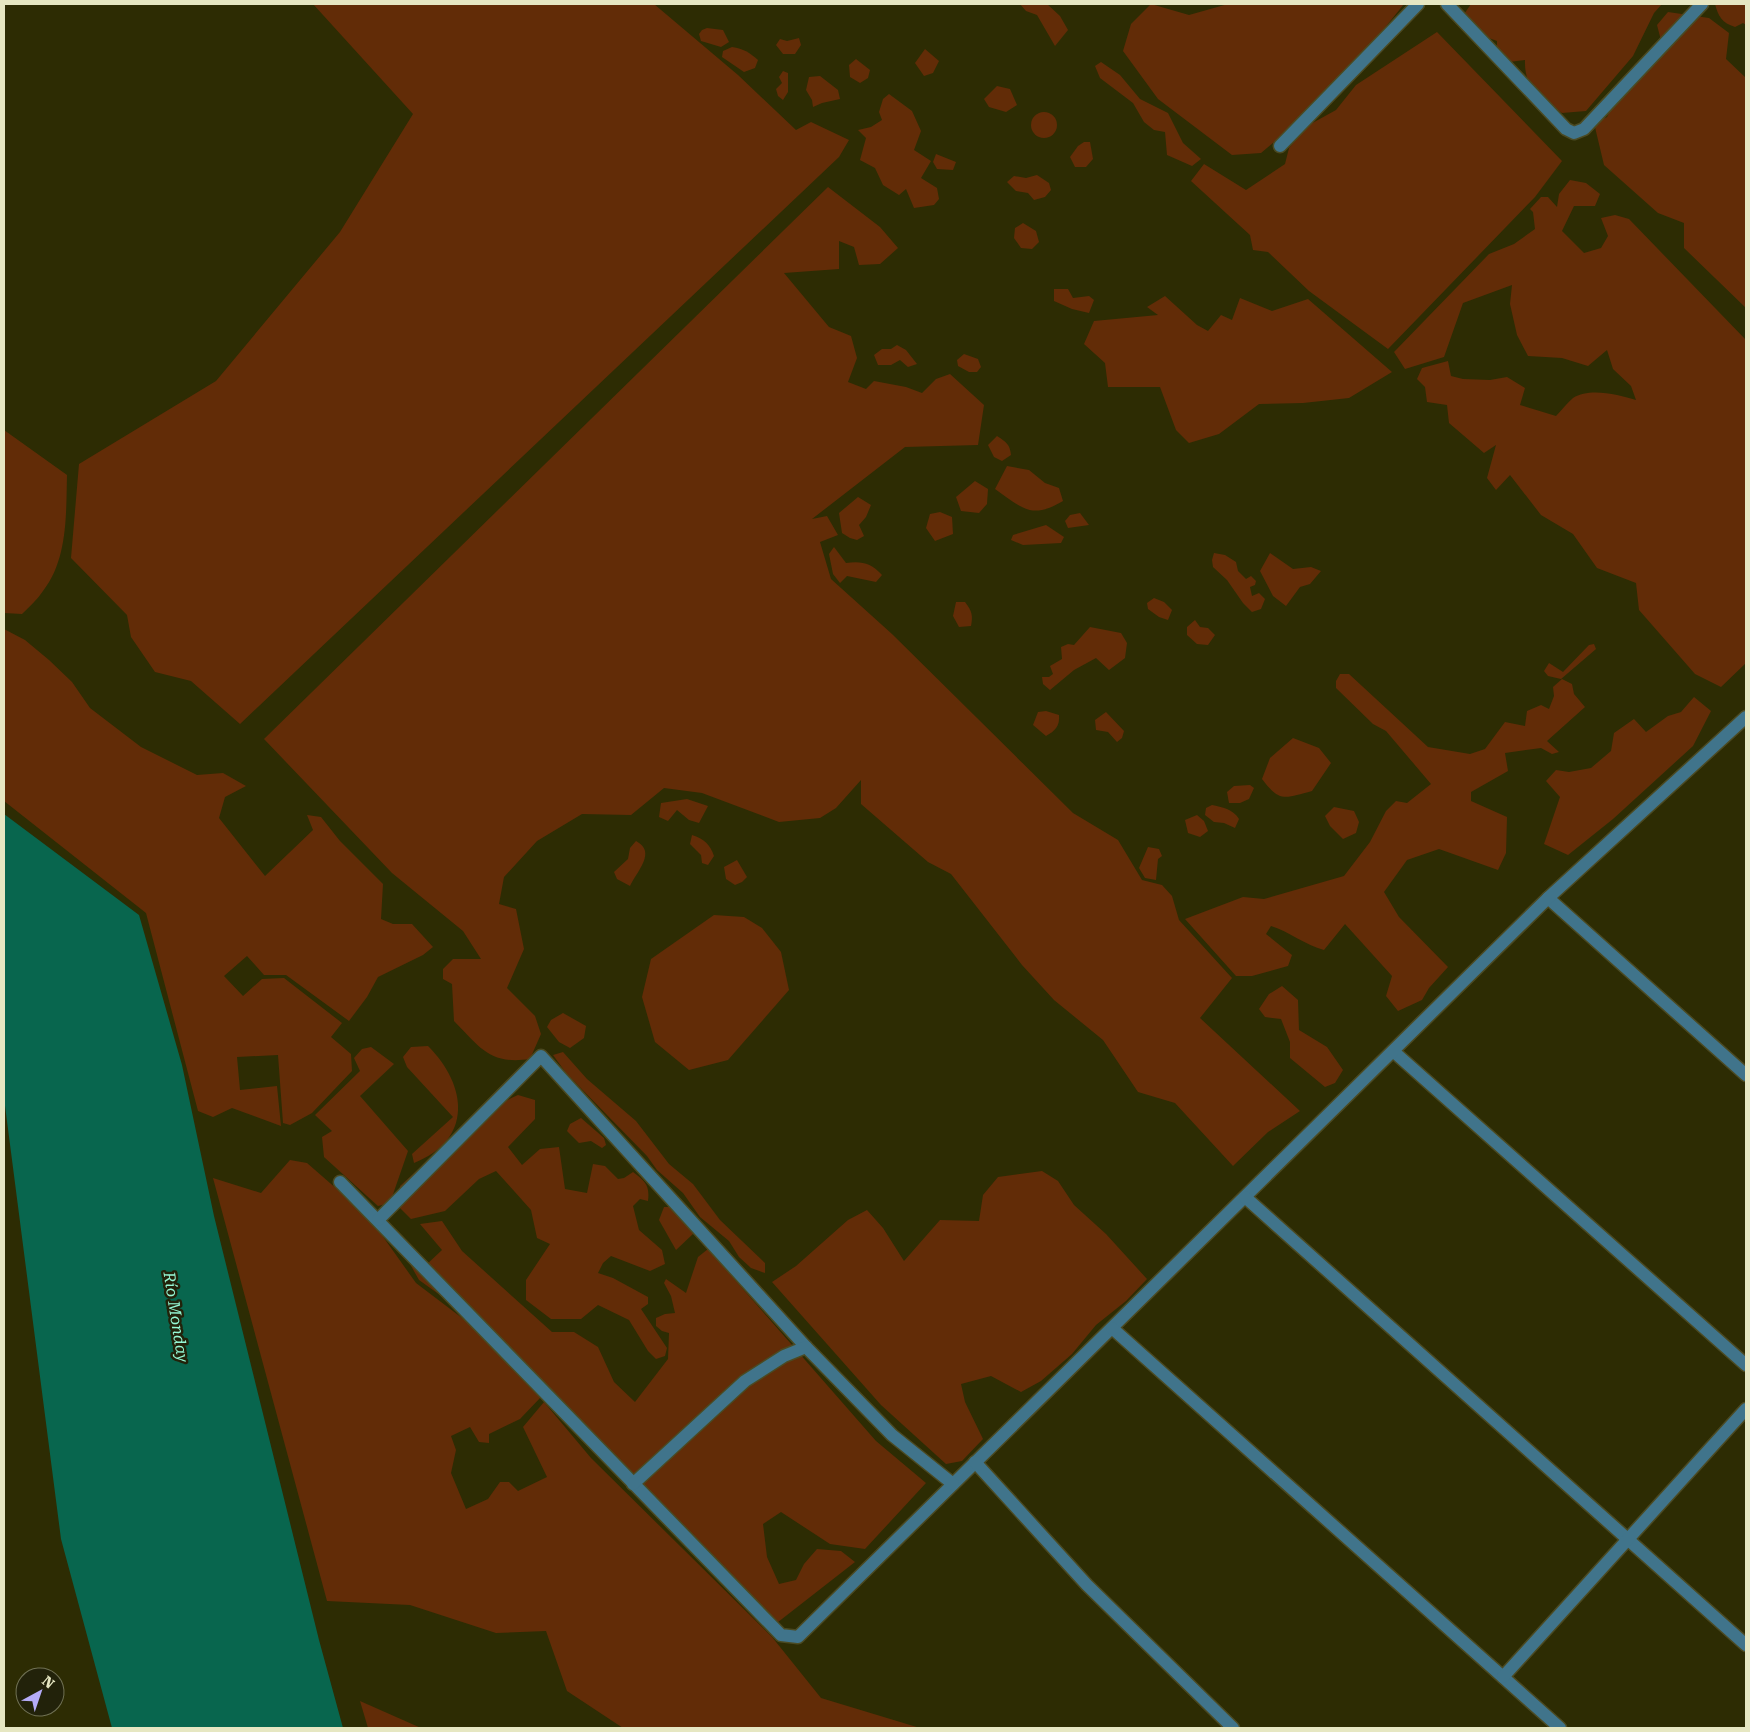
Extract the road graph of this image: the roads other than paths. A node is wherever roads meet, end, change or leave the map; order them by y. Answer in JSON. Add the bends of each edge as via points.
{"nodes":[{"id":1,"x":1418,"y":4,"type":"edge"},
{"id":2,"x":1447,"y":4,"type":"edge"},
{"id":3,"x":1702,"y":4,"type":"edge"},
{"id":4,"x":1280,"y":146,"type":"dead end"},
{"id":5,"x":1745,"y":722,"type":"edge"},
{"id":6,"x":1548,"y":898,"type":"junction"},
{"id":7,"x":1393,"y":1051,"type":"junction"},
{"id":8,"x":1746,"y":1075,"type":"edge"},
{"id":9,"x":340,"y":1182,"type":"dead end"},
{"id":10,"x":1245,"y":1198,"type":"junction"},
{"id":11,"x":378,"y":1220,"type":"junction"},
{"id":12,"x":1112,"y":1328,"type":"junction"},
{"id":13,"x":806,"y":1347,"type":"junction"},
{"id":14,"x":1746,"y":1365,"type":"edge"},
{"id":15,"x":1746,"y":1409,"type":"edge"},
{"id":16,"x":975,"y":1462,"type":"junction"},
{"id":17,"x":633,"y":1484,"type":"junction"},
{"id":18,"x":953,"y":1484,"type":"junction"},
{"id":19,"x":1628,"y":1540,"type":"junction"},
{"id":20,"x":1746,"y":1645,"type":"edge"},
{"id":21,"x":1503,"y":1677,"type":"junction"},
{"id":22,"x":1233,"y":1728,"type":"edge"},
{"id":23,"x":1560,"y":1728,"type":"edge"}],
"edges":[{"from":1,"to":4,"type":"street"},
{"from":2,"to":3,"type":"street","via":[[1566,129],[1574,133],[1584,129]]},
{"from":5,"to":6,"type":"street"},
{"from":6,"to":7,"type":"street"},
{"from":6,"to":8,"type":"street"},
{"from":7,"to":10,"type":"street"},
{"from":7,"to":14,"type":"street"},
{"from":9,"to":11,"type":"street"},
{"from":10,"to":12,"type":"street"},
{"from":10,"to":19,"type":"street"},
{"from":11,"to":13,"type":"street","via":[[541,1056]]},
{"from":11,"to":17,"type":"street"},
{"from":12,"to":16,"type":"street"},
{"from":12,"to":21,"type":"street"},
{"from":13,"to":17,"type":"street","via":[[784,1356],[744,1382]]},
{"from":13,"to":18,"type":"street","via":[[892,1435]]},
{"from":15,"to":19,"type":"street"},
{"from":16,"to":18,"type":"street"},
{"from":16,"to":22,"type":"street","via":[[1087,1585]]},
{"from":17,"to":18,"type":"street","via":[[781,1635],[789,1637],[798,1637]]},
{"from":19,"to":20,"type":"street"},
{"from":19,"to":21,"type":"street"},
{"from":21,"to":23,"type":"street"}]}
